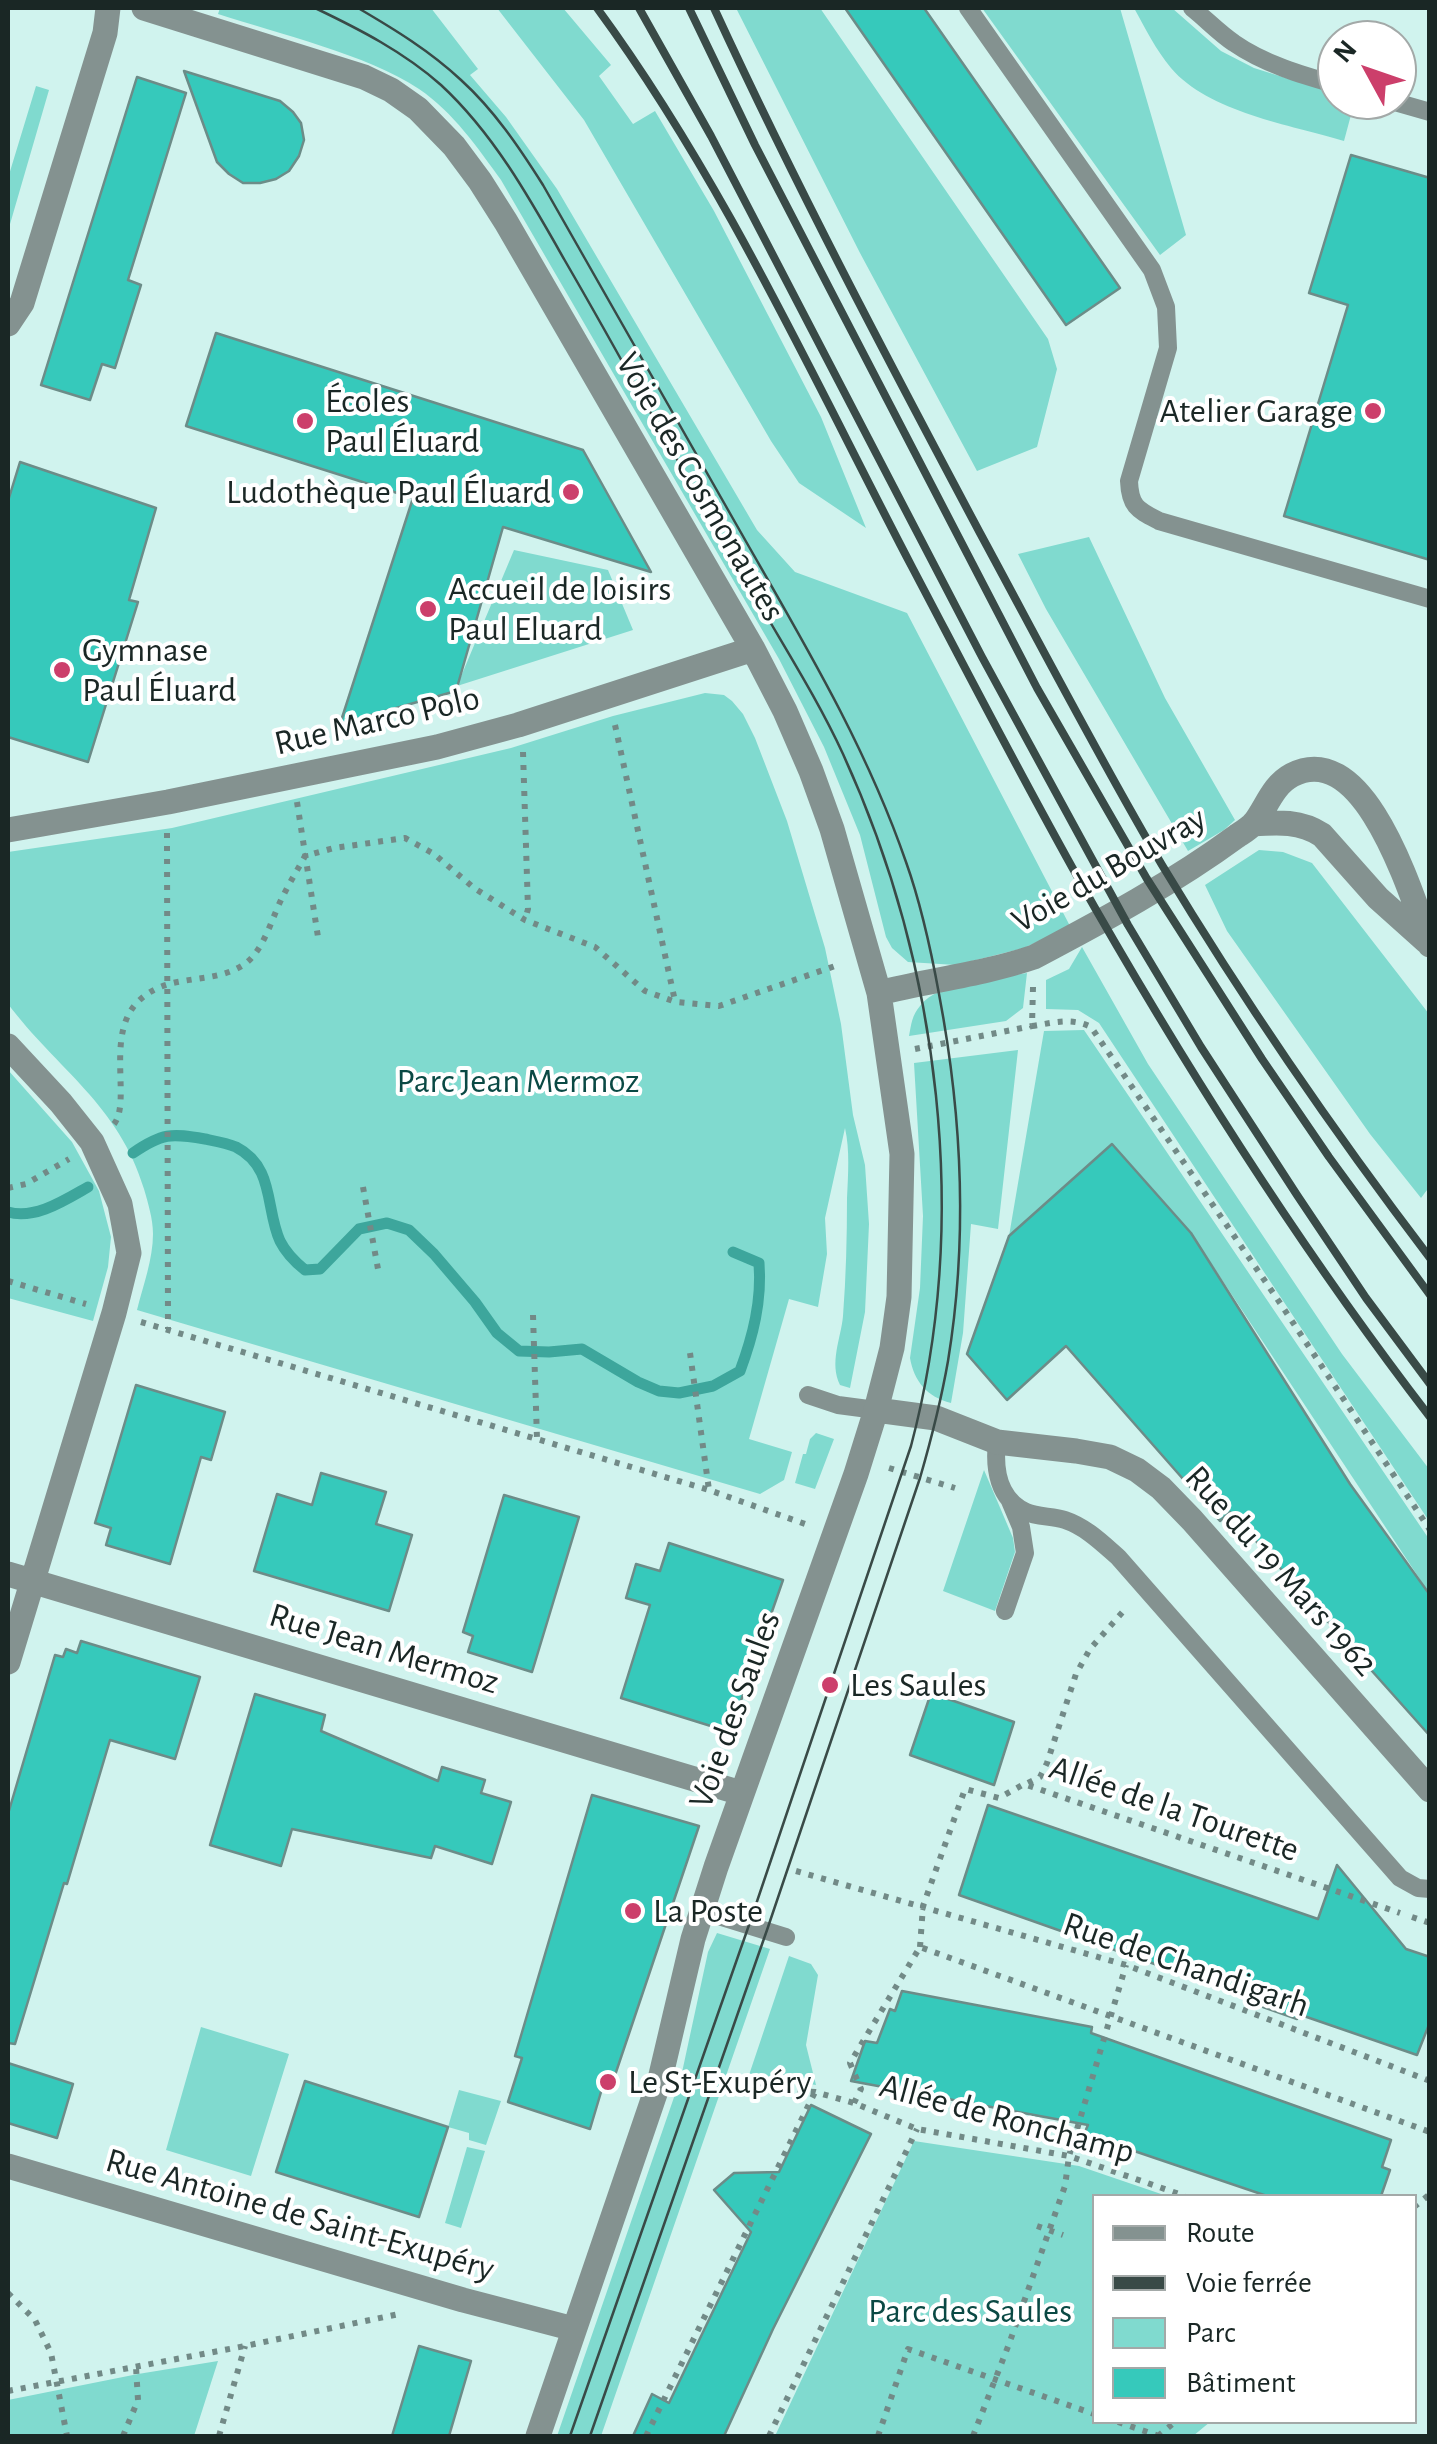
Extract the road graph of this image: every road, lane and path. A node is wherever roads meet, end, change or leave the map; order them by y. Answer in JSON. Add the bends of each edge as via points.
{"nodes":[{"id":1,"x":108,"y":8,"type":"edge"},
{"id":2,"x":144,"y":8,"type":"edge"},
{"id":3,"x":968,"y":8,"type":"edge"},
{"id":4,"x":1192,"y":8,"type":"edge"},
{"id":5,"x":1317,"y":79,"type":"edge"},
{"id":6,"x":8,"y":324,"type":"edge"},
{"id":7,"x":1430,"y":599,"type":"edge"},
{"id":8,"x":753,"y":649,"type":"junction"},
{"id":9,"x":613,"y":716,"type":"dead end"},
{"id":10,"x":523,"y":744,"type":"dead end"},
{"id":11,"x":292,"y":777,"type":"junction"},
{"id":12,"x":168,"y":802,"type":"junction"},
{"id":13,"x":1253,"y":824,"type":"junction"},
{"id":14,"x":8,"y":830,"type":"edge"},
{"id":15,"x":306,"y":856,"type":"junction"},
{"id":16,"x":525,"y":920,"type":"junction"},
{"id":17,"x":318,"y":937,"type":"dead end"},
{"id":18,"x":1429,"y":943,"type":"edge"},
{"id":19,"x":835,"y":966,"type":"dead end"},
{"id":20,"x":1034,"y":976,"type":"dead end"},
{"id":21,"x":167,"y":982,"type":"junction"},
{"id":22,"x":879,"y":993,"type":"junction"},
{"id":23,"x":676,"y":1002,"type":"junction"},
{"id":24,"x":1032,"y":1026,"type":"junction"},
{"id":25,"x":8,"y":1046,"type":"edge"},
{"id":26,"x":910,"y":1049,"type":"dead end"},
{"id":27,"x":92,"y":1142,"type":"junction"},
{"id":28,"x":364,"y":1187,"type":"dead end"},
{"id":29,"x":8,"y":1188,"type":"edge"},
{"id":30,"x":378,"y":1269,"type":"dead end"},
{"id":31,"x":8,"y":1281,"type":"edge"},
{"id":32,"x":114,"y":1312,"type":"junction"},
{"id":33,"x":533,"y":1315,"type":"dead end"},
{"id":34,"x":168,"y":1329,"type":"junction"},
{"id":35,"x":690,"y":1353,"type":"dead end"},
{"id":36,"x":808,"y":1395,"type":"dead end"},
{"id":37,"x":876,"y":1410,"type":"junction"},
{"id":38,"x":537,"y":1439,"type":"junction"},
{"id":39,"x":997,"y":1442,"type":"junction"},
{"id":40,"x":883,"y":1466,"type":"dead end"},
{"id":41,"x":955,"y":1488,"type":"dead end"},
{"id":42,"x":709,"y":1490,"type":"junction"},
{"id":43,"x":1010,"y":1500,"type":"junction"},
{"id":44,"x":809,"y":1525,"type":"dead end"},
{"id":45,"x":1430,"y":1530,"type":"edge"},
{"id":46,"x":8,"y":1574,"type":"edge"},
{"id":47,"x":33,"y":1581,"type":"junction"},
{"id":48,"x":1146,"y":1589,"type":"junction"},
{"id":49,"x":1005,"y":1612,"type":"dead end"},
{"id":50,"x":8,"y":1662,"type":"edge"},
{"id":51,"x":1024,"y":1784,"type":"junction"},
{"id":52,"x":1430,"y":1790,"type":"edge"},
{"id":53,"x":741,"y":1793,"type":"junction"},
{"id":54,"x":796,"y":1871,"type":"dead end"},
{"id":55,"x":1430,"y":1889,"type":"edge"},
{"id":56,"x":923,"y":1906,"type":"junction"},
{"id":57,"x":702,"y":1911,"type":"junction"},
{"id":58,"x":1430,"y":1923,"type":"edge"},
{"id":59,"x":786,"y":1936,"type":"dead end"},
{"id":60,"x":920,"y":1947,"type":"junction"},
{"id":61,"x":1126,"y":1965,"type":"junction"},
{"id":62,"x":1111,"y":2018,"type":"junction"},
{"id":63,"x":1430,"y":2080,"type":"edge"},
{"id":64,"x":732,"y":2086,"type":"dead end"},
{"id":65,"x":815,"y":2092,"type":"junction"},
{"id":66,"x":854,"y":2103,"type":"junction"},
{"id":67,"x":918,"y":2128,"type":"junction"},
{"id":68,"x":1430,"y":2132,"type":"edge"},
{"id":69,"x":1069,"y":2156,"type":"junction"},
{"id":70,"x":8,"y":2166,"type":"edge"},
{"id":71,"x":1179,"y":2194,"type":"edge"},
{"id":72,"x":1037,"y":2226,"type":"dead end"},
{"id":73,"x":1049,"y":2230,"type":"junction"},
{"id":74,"x":1063,"y":2236,"type":"dead end"},
{"id":75,"x":8,"y":2294,"type":"edge"},
{"id":76,"x":408,"y":2312,"type":"dead end"},
{"id":77,"x":574,"y":2329,"type":"junction"},
{"id":78,"x":245,"y":2346,"type":"junction"},
{"id":79,"x":136,"y":2367,"type":"junction"},
{"id":80,"x":996,"y":2380,"type":"junction"},
{"id":81,"x":55,"y":2382,"type":"junction"},
{"id":82,"x":8,"y":2391,"type":"edge"},
{"id":83,"x":1092,"y":2413,"type":"edge"},
{"id":84,"x":1124,"y":2424,"type":"edge"},
{"id":85,"x":67,"y":2436,"type":"edge"},
{"id":86,"x":123,"y":2436,"type":"edge"},
{"id":87,"x":219,"y":2436,"type":"edge"},
{"id":88,"x":538,"y":2436,"type":"edge"},
{"id":89,"x":646,"y":2436,"type":"edge"},
{"id":90,"x":769,"y":2436,"type":"edge"},
{"id":91,"x":878,"y":2436,"type":"edge"},
{"id":92,"x":974,"y":2436,"type":"edge"},
{"id":93,"x":1158,"y":2436,"type":"edge"}],
"edges":[{"from":1,"to":6,"type":"street","via":[[22,303]]},
{"from":2,"to":8,"type":"street","name":"Voie des Cosmonautes","via":[[364,76],[418,109],[454,146],[516,239]]},
{"from":3,"to":7,"type":"lane","via":[[1152,270],[1166,307],[1168,348],[1129,481],[1137,510],[1159,522]]},
{"from":4,"to":5,"type":"lane","via":[[1234,44]]},
{"from":8,"to":11,"type":"street","name":"Rue Marco Polo","via":[[453,743]]},
{"from":8,"to":22,"type":"street","name":"Voie des Cosmonautes","via":[[816,786]]},
{"from":9,"to":23,"type":"path"},
{"from":10,"to":16,"type":"path"},
{"from":11,"to":12,"type":"street","name":"Rue Marco Polo"},
{"from":11,"to":15,"type":"path"},
{"from":12,"to":14,"type":"street","name":"Rue Marco Polo"},
{"from":12,"to":21,"type":"path"},
{"from":13,"to":18,"type":"street","name":"Voie du Bouvray","via":[[1306,826],[1322,836]]},
{"from":13,"to":18,"type":"street","name":"Voie du Bouvray","via":[[1292,775],[1319,769],[1348,781],[1388,841]]},
{"from":13,"to":22,"type":"street","name":"Voie du Bouvray","via":[[1189,871],[1034,957]]},
{"from":15,"to":16,"type":"path","via":[[405,838]]},
{"from":15,"to":17,"type":"path"},
{"from":15,"to":21,"type":"path","via":[[248,961],[230,972]]},
{"from":16,"to":23,"type":"path","via":[[595,947],[645,991]]},
{"from":19,"to":23,"type":"path","via":[[718,1006]]},
{"from":20,"to":24,"type":"path"},
{"from":21,"to":27,"type":"path","via":[[128,1018],[119,1066],[121,1114]]},
{"from":21,"to":34,"type":"path"},
{"from":22,"to":37,"type":"street","name":"Voie des Saules","via":[[902,1154],[902,1214],[899,1297]]},
{"from":24,"to":26,"type":"path"},
{"from":24,"to":45,"type":"path","via":[[1069,1020],[1091,1027]]},
{"from":25,"to":27,"type":"street"},
{"from":27,"to":29,"type":"path","via":[[26,1184]]},
{"from":27,"to":32,"type":"street","via":[[120,1204],[129,1253]]},
{"from":28,"to":30,"type":"path"},
{"from":31,"to":32,"type":"path"},
{"from":32,"to":34,"type":"path"},
{"from":32,"to":47,"type":"street"},
{"from":33,"to":38,"type":"path"},
{"from":34,"to":38,"type":"path"},
{"from":35,"to":42,"type":"path"},
{"from":36,"to":37,"type":"lane"},
{"from":37,"to":39,"type":"street","name":"Rue du 19 Mars 1962","via":[[936,1418]]},
{"from":37,"to":53,"type":"street","name":"Voie des Saules"},
{"from":38,"to":42,"type":"path"},
{"from":39,"to":43,"type":"lane","via":[[996,1471]]},
{"from":39,"to":52,"type":"street","name":"Rue du 19 Mars 1962","via":[[1110,1458],[1162,1488]]},
{"from":40,"to":41,"type":"path"},
{"from":42,"to":44,"type":"path"},
{"from":43,"to":48,"type":"lane","via":[[1025,1512],[1083,1528]]},
{"from":43,"to":49,"type":"lane","via":[[1025,1553]]},
{"from":46,"to":47,"type":"street","name":"Rue Jean Mermoz"},
{"from":47,"to":50,"type":"street"},
{"from":47,"to":53,"type":"street","name":"Rue Jean Mermoz"},
{"from":48,"to":51,"type":"path","via":[[1090,1649],[1047,1763],[1040,1777]]},
{"from":48,"to":55,"type":"lane","via":[[1400,1878]]},
{"from":51,"to":56,"type":"path","name":"Allée de la Tourette","via":[[998,1798],[966,1789]]},
{"from":51,"to":58,"type":"path","name":"Allée de la Tourette"},
{"from":53,"to":57,"type":"street","name":"Voie des Saules"},
{"from":54,"to":56,"type":"path","name":"Rue de Chandigarh"},
{"from":56,"to":60,"type":"path"},
{"from":56,"to":61,"type":"path","name":"Rue de Chandigarh"},
{"from":57,"to":59,"type":"lane"},
{"from":57,"to":77,"type":"street","name":"Voie des Saules","via":[[660,2079]]},
{"from":60,"to":62,"type":"path"},
{"from":60,"to":66,"type":"path","via":[[850,2063],[861,2089]]},
{"from":61,"to":62,"type":"path"},
{"from":61,"to":63,"type":"path","name":"Rue de Chandigarh"},
{"from":62,"to":68,"type":"path"},
{"from":62,"to":69,"type":"path"},
{"from":64,"to":65,"type":"path","name":"Allée de Ronchamp"},
{"from":65,"to":66,"type":"path","name":"Allée de Ronchamp"},
{"from":65,"to":89,"type":"path"},
{"from":66,"to":67,"type":"path","name":"Allée de Ronchamp"},
{"from":67,"to":69,"type":"path","name":"Allée de Ronchamp"},
{"from":67,"to":90,"type":"path"},
{"from":69,"to":71,"type":"path","name":"Allée de Ronchamp"},
{"from":69,"to":73,"type":"path"},
{"from":70,"to":77,"type":"street","name":"Rue Antoine de Saint-Exupéry"},
{"from":72,"to":73,"type":"path"},
{"from":73,"to":74,"type":"path"},
{"from":73,"to":80,"type":"path"},
{"from":75,"to":81,"type":"path","via":[[36,2320]]},
{"from":76,"to":78,"type":"path"},
{"from":77,"to":88,"type":"street","name":"Voie des Saules"},
{"from":78,"to":79,"type":"path"},
{"from":78,"to":87,"type":"path"},
{"from":79,"to":81,"type":"path"},
{"from":79,"to":86,"type":"path","via":[[138,2400]]},
{"from":80,"to":83,"type":"path"},
{"from":80,"to":91,"type":"path","via":[[908,2348]]},
{"from":80,"to":92,"type":"path"},
{"from":81,"to":82,"type":"path"},
{"from":81,"to":85,"type":"path"},
{"from":84,"to":93,"type":"path"}]}
